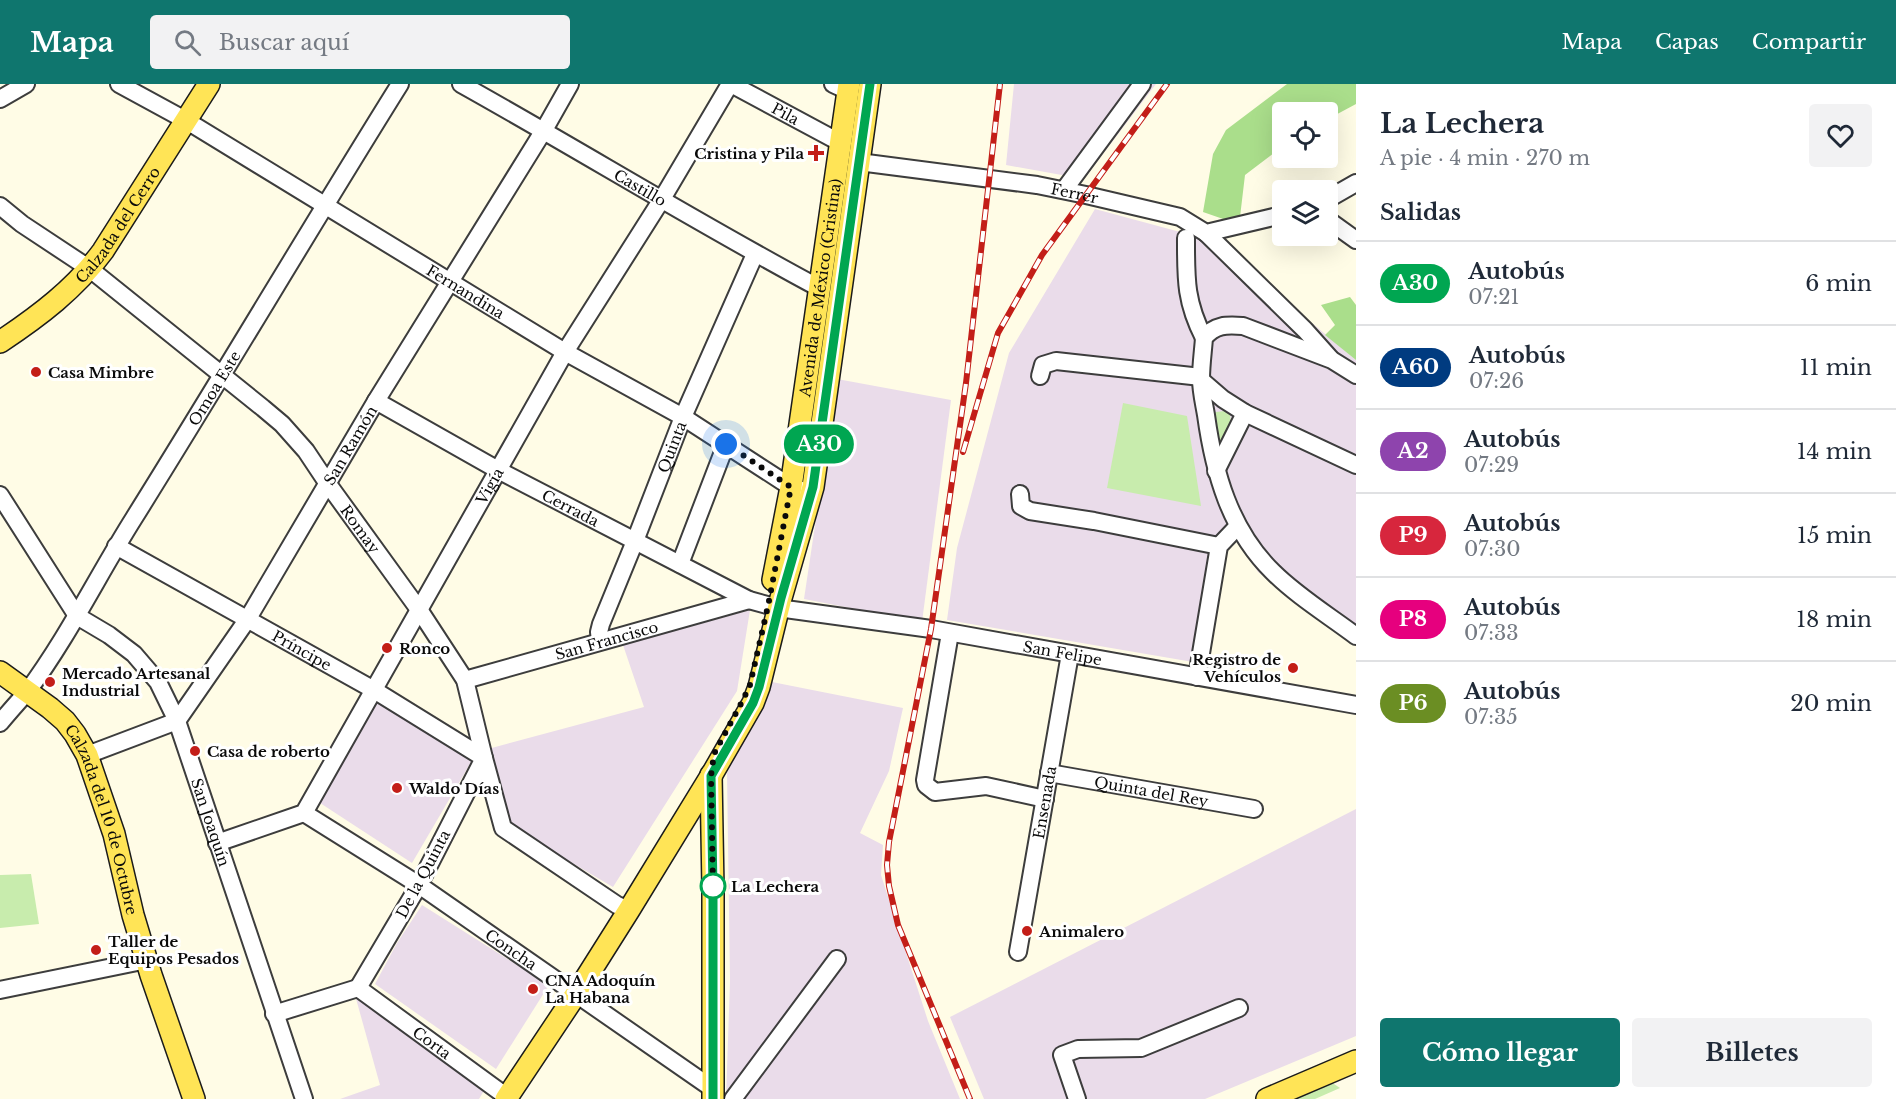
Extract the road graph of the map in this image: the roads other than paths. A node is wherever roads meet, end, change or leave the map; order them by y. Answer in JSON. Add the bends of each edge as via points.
{"nodes":[{"id":1,"x":26,"y":84,"type":"edge"},
{"id":2,"x":119,"y":84,"type":"edge"},
{"id":3,"x":209,"y":84,"type":"edge"},
{"id":4,"x":400,"y":84,"type":"edge"},
{"id":5,"x":461,"y":84,"type":"edge"},
{"id":6,"x":570,"y":84,"type":"edge"},
{"id":7,"x":730,"y":84,"type":"edge"},
{"id":8,"x":870,"y":84,"type":"edge"},
{"id":9,"x":1142,"y":84,"type":"edge"},
{"id":10,"x":843,"y":86,"type":"edge"},
{"id":11,"x":0,"y":99,"type":"edge"},
{"id":12,"x":186,"y":120,"type":"junction"},
{"id":13,"x":544,"y":130,"type":"junction"},
{"id":14,"x":841,"y":143,"type":"junction"},
{"id":15,"x":859,"y":162,"type":"junction"},
{"id":16,"x":1356,"y":183,"type":"edge"},
{"id":17,"x":1064,"y":190,"type":"junction"},
{"id":18,"x":1338,"y":193,"type":"edge"},
{"id":19,"x":662,"y":199,"type":"junction"},
{"id":20,"x":325,"y":204,"type":"junction"},
{"id":21,"x":0,"y":206,"type":"edge"},
{"id":22,"x":1272,"y":217,"type":"edge"},
{"id":23,"x":1338,"y":227,"type":"edge"},
{"id":24,"x":1206,"y":233,"type":"junction"},
{"id":25,"x":1186,"y":238,"type":"dead end"},
{"id":26,"x":1356,"y":240,"type":"edge"},
{"id":27,"x":755,"y":254,"type":"junction"},
{"id":28,"x":90,"y":269,"type":"junction"},
{"id":29,"x":451,"y":281,"type":"junction"},
{"id":30,"x":820,"y":289,"type":"junction"},
{"id":31,"x":1204,"y":338,"type":"junction"},
{"id":32,"x":0,"y":342,"type":"edge"},
{"id":33,"x":565,"y":352,"type":"junction"},
{"id":34,"x":1332,"y":360,"type":"junction"},
{"id":35,"x":1356,"y":375,"type":"edge"},
{"id":36,"x":222,"y":376,"type":"junction"},
{"id":37,"x":1040,"y":376,"type":"dead end"},
{"id":38,"x":1201,"y":378,"type":"junction"},
{"id":39,"x":376,"y":401,"type":"junction"},
{"id":40,"x":1245,"y":413,"type":"junction"},
{"id":41,"x":683,"y":417,"type":"junction"},
{"id":42,"x":726,"y":444,"type":"junction"},
{"id":43,"x":1356,"y":465,"type":"edge"},
{"id":44,"x":498,"y":470,"type":"junction"},
{"id":45,"x":1216,"y":471,"type":"junction"},
{"id":46,"x":328,"y":484,"type":"junction"},
{"id":47,"x":801,"y":490,"type":"junction"},
{"id":48,"x":1020,"y":494,"type":"dead end"},
{"id":49,"x":0,"y":495,"type":"edge"},
{"id":50,"x":1238,"y":526,"type":"junction"},
{"id":51,"x":635,"y":541,"type":"junction"},
{"id":52,"x":116,"y":546,"type":"junction"},
{"id":53,"x":1219,"y":546,"type":"junction"},
{"id":54,"x":680,"y":564,"type":"junction"},
{"id":55,"x":765,"y":605,"type":"junction"},
{"id":56,"x":420,"y":611,"type":"junction"},
{"id":57,"x":76,"y":616,"type":"junction"},
{"id":58,"x":247,"y":620,"type":"junction"},
{"id":59,"x":950,"y":633,"type":"junction"},
{"id":60,"x":1356,"y":636,"type":"edge"},
{"id":61,"x":600,"y":641,"type":"junction"},
{"id":62,"x":1070,"y":654,"type":"junction"},
{"id":63,"x":0,"y":672,"type":"edge"},
{"id":64,"x":1197,"y":677,"type":"junction"},
{"id":65,"x":465,"y":680,"type":"junction"},
{"id":66,"x":374,"y":690,"type":"junction"},
{"id":67,"x":27,"y":692,"type":"junction"},
{"id":68,"x":1356,"y":705,"type":"edge"},
{"id":69,"x":177,"y":721,"type":"junction"},
{"id":70,"x":0,"y":723,"type":"edge"},
{"id":71,"x":714,"y":754,"type":"junction"},
{"id":72,"x":87,"y":755,"type":"junction"},
{"id":73,"x":484,"y":758,"type":"junction"},
{"id":74,"x":1049,"y":773,"type":"junction"},
{"id":75,"x":711,"y":776,"type":"junction"},
{"id":76,"x":1045,"y":799,"type":"junction"},
{"id":77,"x":1254,"y":809,"type":"dead end"},
{"id":78,"x":304,"y":813,"type":"junction"},
{"id":79,"x":217,"y":843,"type":"junction"},
{"id":80,"x":419,"y":885,"type":"junction"},
{"id":81,"x":623,"y":907,"type":"junction"},
{"id":82,"x":1018,"y":952,"type":"dead end"},
{"id":83,"x":837,"y":959,"type":"dead end"},
{"id":84,"x":147,"y":960,"type":"junction"},
{"id":85,"x":358,"y":988,"type":"junction"},
{"id":86,"x":0,"y":990,"type":"edge"},
{"id":87,"x":571,"y":990,"type":"junction"},
{"id":88,"x":1239,"y":1008,"type":"dead end"},
{"id":89,"x":274,"y":1014,"type":"junction"},
{"id":90,"x":1356,"y":1061,"type":"edge"},
{"id":91,"x":713,"y":1094,"type":"edge"},
{"id":92,"x":502,"y":1097,"type":"edge"},
{"id":93,"x":194,"y":1099,"type":"edge"},
{"id":94,"x":304,"y":1099,"type":"edge"},
{"id":95,"x":734,"y":1099,"type":"edge"},
{"id":96,"x":1077,"y":1099,"type":"edge"},
{"id":97,"x":1269,"y":1099,"type":"edge"}],
"edges":[{"from":1,"to":11,"type":"street"},
{"from":2,"to":12,"type":"street","name":"Fernandina"},
{"from":3,"to":12,"type":"main road","name":"Calzada del Cerro"},
{"from":4,"to":20,"type":"street","name":"Omoa Este"},
{"from":5,"to":13,"type":"street","name":"Castillo"},
{"from":6,"to":13,"type":"street","name":"San Ramón"},
{"from":7,"to":14,"type":"street","name":"Pila"},
{"from":7,"to":19,"type":"street","name":"Vigía"},
{"from":8,"to":15,"type":"main road","name":"Avenida de México (Cristina)"},
{"from":9,"to":17,"type":"street"},
{"from":10,"to":14,"type":"main road","name":"Avenida de México (Cristina)"},
{"from":12,"to":20,"type":"street","name":"Fernandina"},
{"from":12,"to":28,"type":"main road","name":"Calzada del Cerro"},
{"from":13,"to":19,"type":"street","name":"Castillo"},
{"from":13,"to":29,"type":"street","name":"San Ramón"},
{"from":14,"to":30,"type":"main road","name":"Avenida de México (Cristina)"},
{"from":15,"to":17,"type":"street","name":"Ferrer"},
{"from":15,"to":47,"type":"main road","name":"Avenida de México (Cristina)"},
{"from":16,"to":18,"type":"street"},
{"from":17,"to":24,"type":"street","name":"Ferrer","via":[[1180,217]]},
{"from":19,"to":27,"type":"street","name":"Castillo"},
{"from":19,"to":33,"type":"street","name":"Vigía"},
{"from":20,"to":29,"type":"street","name":"Fernandina"},
{"from":20,"to":36,"type":"street","name":"Omoa Este"},
{"from":21,"to":28,"type":"street","name":"Romay"},
{"from":22,"to":24,"type":"street"},
{"from":23,"to":26,"type":"street"},
{"from":24,"to":34,"type":"street","name":"Ferrer"},
{"from":25,"to":31,"type":"street","via":[[1187,292]]},
{"from":27,"to":30,"type":"street","name":"Castillo"},
{"from":27,"to":41,"type":"street","name":"Quinta"},
{"from":28,"to":32,"type":"main road","name":"Calzada del Cerro","via":[[50,307]]},
{"from":28,"to":36,"type":"street","name":"Romay"},
{"from":29,"to":33,"type":"street","name":"Fernandina"},
{"from":29,"to":39,"type":"street","name":"San Ramón"},
{"from":30,"to":47,"type":"main road","name":"Avenida de México (Cristina)"},
{"from":31,"to":34,"type":"street","via":[[1217,326],[1243,326]]},
{"from":31,"to":38,"type":"street"},
{"from":33,"to":41,"type":"street","name":"Fernandina"},
{"from":33,"to":44,"type":"street","name":"Vigía"},
{"from":34,"to":35,"type":"street"},
{"from":36,"to":46,"type":"street","name":"Romay","via":[[295,437]]},
{"from":36,"to":52,"type":"street","name":"Omoa Este"},
{"from":37,"to":38,"type":"street","via":[[1043,365],[1056,361]]},
{"from":38,"to":40,"type":"street"},
{"from":38,"to":45,"type":"street"},
{"from":39,"to":44,"type":"street","name":"Cerrada"},
{"from":39,"to":46,"type":"street","name":"San Ramón"},
{"from":40,"to":43,"type":"street"},
{"from":40,"to":45,"type":"street"},
{"from":41,"to":42,"type":"street","name":"Fernandina"},
{"from":41,"to":51,"type":"street","name":"Quinta"},
{"from":42,"to":47,"type":"street","name":"Fernandina"},
{"from":42,"to":54,"type":"street"},
{"from":44,"to":51,"type":"street","name":"Cerrada"},
{"from":44,"to":56,"type":"street","name":"Vigía"},
{"from":45,"to":50,"type":"street"},
{"from":46,"to":56,"type":"street","name":"Romay"},
{"from":46,"to":58,"type":"street","name":"San Ramón"},
{"from":47,"to":55,"type":"main road","name":"Avenida de México (Cristina)"},
{"from":48,"to":53,"type":"street","via":[[1021,506],[1030,511],[1085,513]]},
{"from":49,"to":57,"type":"street","name":"San Joaquín"},
{"from":50,"to":53,"type":"street"},
{"from":50,"to":60,"type":"street","via":[[1272,571],[1292,590]]},
{"from":51,"to":54,"type":"street","name":"Cerrada"},
{"from":51,"to":61,"type":"street","name":"Quinta","via":[[601,624]]},
{"from":52,"to":57,"type":"street","name":"Omoa Este"},
{"from":52,"to":58,"type":"street","name":"Príncipe"},
{"from":53,"to":64,"type":"street"},
{"from":54,"to":55,"type":"street","name":"Cerrada"},
{"from":55,"to":59,"type":"street","name":"San Felipe"},
{"from":55,"to":61,"type":"street","name":"San Francisco"},
{"from":55,"to":71,"type":"main road","name":"Avenida de México (Cristina)","via":[[750,685]]},
{"from":55,"to":75,"type":"main road","name":"Avenida de México (Cristina)","via":[[759,687]]},
{"from":56,"to":65,"type":"street","name":"Romay"},
{"from":56,"to":66,"type":"street","name":"Vigía"},
{"from":57,"to":67,"type":"street","name":"Omoa Este"},
{"from":57,"to":69,"type":"street","name":"San Joaquín","via":[[134,654],[158,682]]},
{"from":58,"to":66,"type":"street","name":"Príncipe"},
{"from":58,"to":69,"type":"street","name":"San Ramón"},
{"from":59,"to":62,"type":"street","name":"San Felipe"},
{"from":59,"to":76,"type":"street","via":[[926,785],[935,792],[987,786]]},
{"from":61,"to":65,"type":"street","name":"San Francisco"},
{"from":62,"to":64,"type":"street","name":"San Felipe"},
{"from":62,"to":74,"type":"street","name":"Ensenada"},
{"from":63,"to":67,"type":"main road","name":"Calzada del 10 de Octubre"},
{"from":64,"to":68,"type":"street","name":"San Felipe"},
{"from":65,"to":73,"type":"street","name":"Romay"},
{"from":66,"to":73,"type":"street","name":"Príncipe"},
{"from":66,"to":78,"type":"street","name":"Vigía"},
{"from":67,"to":70,"type":"street","name":"Omoa Este"},
{"from":67,"to":72,"type":"main road","name":"Calzada del 10 de Octubre","via":[[65,721]]},
{"from":69,"to":72,"type":"street"},
{"from":69,"to":79,"type":"street","name":"San Joaquín"},
{"from":71,"to":75,"type":"main road"},
{"from":71,"to":81,"type":"main road","name":"Avenida de México (Cristina)"},
{"from":72,"to":84,"type":"main road","name":"Calzada del 10 de Octubre","via":[[114,834]]},
{"from":73,"to":80,"type":"street","name":"De la Quinta"},
{"from":73,"to":81,"type":"street","name":"Romay","via":[[503,828]]},
{"from":74,"to":76,"type":"street","name":"Ensenada"},
{"from":74,"to":77,"type":"street","name":"Quinta del Rey"},
{"from":75,"to":81,"type":"main road","name":"Avenida de México (Cristina)"},
{"from":75,"to":91,"type":"main road"},
{"from":76,"to":82,"type":"street","name":"Ensenada"},
{"from":78,"to":79,"type":"street"},
{"from":78,"to":80,"type":"street","name":"Concha"},
{"from":79,"to":89,"type":"street","name":"San Joaquín"},
{"from":80,"to":85,"type":"street","name":"De la Quinta"},
{"from":80,"to":87,"type":"street","name":"Concha"},
{"from":81,"to":87,"type":"main road","name":"Avenida de México (Cristina)"},
{"from":83,"to":95,"type":"street"},
{"from":84,"to":86,"type":"street"},
{"from":84,"to":93,"type":"main road","name":"Calzada del 10 de Octubre"},
{"from":85,"to":89,"type":"street"},
{"from":85,"to":92,"type":"street","name":"Corta"},
{"from":87,"to":91,"type":"street","name":"Concha"},
{"from":87,"to":92,"type":"main road","name":"Avenida de México (Cristina)"},
{"from":88,"to":96,"type":"street","via":[[1141,1048],[1078,1049],[1062,1055]]},
{"from":89,"to":94,"type":"street","name":"San Joaquín"},
{"from":90,"to":97,"type":"main road"}]}
